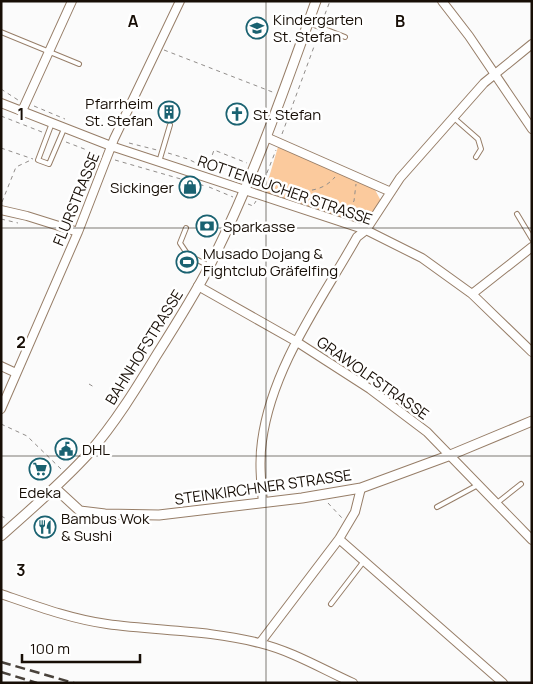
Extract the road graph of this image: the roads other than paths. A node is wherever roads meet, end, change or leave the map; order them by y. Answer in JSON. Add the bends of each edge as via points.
{"nodes":[{"id":1,"x":72,"y":1,"type":"edge"},
{"id":2,"x":180,"y":1,"type":"edge"},
{"id":3,"x":316,"y":1,"type":"edge"},
{"id":4,"x":442,"y":1,"type":"edge"},
{"id":5,"x":309,"y":23,"type":"junction"},
{"id":6,"x":1,"y":32,"type":"edge"},
{"id":7,"x":345,"y":37,"type":"dead end"},
{"id":8,"x":532,"y":44,"type":"edge"},
{"id":9,"x":50,"y":52,"type":"junction"},
{"id":10,"x":79,"y":64,"type":"dead end"},
{"id":11,"x":494,"y":76,"type":"junction"},
{"id":12,"x":1,"y":103,"type":"edge"},
{"id":13,"x":22,"y":111,"type":"junction"},
{"id":14,"x":454,"y":118,"type":"junction"},
{"id":15,"x":52,"y":123,"type":"junction"},
{"id":16,"x":170,"y":125,"type":"dead end"},
{"id":17,"x":64,"y":128,"type":"junction"},
{"id":18,"x":532,"y":129,"type":"edge"},
{"id":19,"x":266,"y":137,"type":"junction"},
{"id":20,"x":113,"y":143,"type":"junction"},
{"id":21,"x":476,"y":157,"type":"dead end"},
{"id":22,"x":159,"y":162,"type":"junction"},
{"id":23,"x":245,"y":190,"type":"junction"},
{"id":24,"x":391,"y":192,"type":"junction"},
{"id":25,"x":1,"y":210,"type":"edge"},
{"id":26,"x":517,"y":214,"type":"dead end"},
{"id":27,"x":186,"y":228,"type":"dead end"},
{"id":28,"x":366,"y":230,"type":"junction"},
{"id":29,"x":78,"y":232,"type":"junction"},
{"id":30,"x":532,"y":240,"type":"edge"},
{"id":31,"x":532,"y":247,"type":"edge"},
{"id":32,"x":209,"y":266,"type":"junction"},
{"id":33,"x":198,"y":286,"type":"junction"},
{"id":34,"x":472,"y":294,"type":"junction"},
{"id":35,"x":297,"y":342,"type":"junction"},
{"id":36,"x":532,"y":352,"type":"edge"},
{"id":37,"x":1,"y":366,"type":"edge"},
{"id":38,"x":16,"y":373,"type":"junction"},
{"id":39,"x":1,"y":409,"type":"edge"},
{"id":40,"x":532,"y":421,"type":"edge"},
{"id":41,"x":448,"y":456,"type":"junction"},
{"id":42,"x":521,"y":484,"type":"dead end"},
{"id":43,"x":476,"y":486,"type":"junction"},
{"id":44,"x":55,"y":488,"type":"junction"},
{"id":45,"x":361,"y":488,"type":"junction"},
{"id":46,"x":263,"y":502,"type":"junction"},
{"id":47,"x":495,"y":504,"type":"junction"},
{"id":48,"x":437,"y":507,"type":"dead end"},
{"id":49,"x":1,"y":536,"type":"edge"},
{"id":50,"x":340,"y":539,"type":"junction"},
{"id":51,"x":532,"y":540,"type":"edge"},
{"id":52,"x":364,"y":561,"type":"junction"},
{"id":53,"x":1,"y":594,"type":"edge"},
{"id":54,"x":331,"y":604,"type":"dead end"},
{"id":55,"x":260,"y":643,"type":"junction"},
{"id":56,"x":353,"y":683,"type":"edge"},
{"id":57,"x":503,"y":683,"type":"edge"}],
"edges":[{"from":1,"to":9,"type":"street"},
{"from":2,"to":20,"type":"street","name":"FLURSTRASSE"},
{"from":3,"to":5,"type":"street","name":"BAHNHOFSTRASSE"},
{"from":4,"to":11,"type":"street"},
{"from":5,"to":7,"type":"lane"},
{"from":5,"to":19,"type":"street","name":"BAHNHOFSTRASSE"},
{"from":6,"to":9,"type":"lane"},
{"from":8,"to":11,"type":"street"},
{"from":9,"to":10,"type":"lane"},
{"from":9,"to":13,"type":"street"},
{"from":11,"to":14,"type":"street"},
{"from":11,"to":18,"type":"street"},
{"from":12,"to":13,"type":"street","name":"ROTTENBUCHER STRASSE"},
{"from":13,"to":15,"type":"street","name":"ROTTENBUCHER STRASSE"},
{"from":14,"to":21,"type":"lane","via":[[478,139],[481,149]]},
{"from":14,"to":24,"type":"street"},
{"from":15,"to":17,"type":"street","name":"ROTTENBUCHER STRASSE"},
{"from":15,"to":17,"type":"lane","via":[[36,160],[49,164]]},
{"from":16,"to":22,"type":"lane"},
{"from":17,"to":20,"type":"street","name":"ROTTENBUCHER STRASSE"},
{"from":19,"to":23,"type":"street","name":"BAHNHOFSTRASSE"},
{"from":19,"to":24,"type":"street"},
{"from":20,"to":22,"type":"street","name":"ROTTENBUCHER STRASSE"},
{"from":20,"to":29,"type":"street","name":"FLURSTRASSE"},
{"from":22,"to":23,"type":"street","name":"ROTTENBUCHER STRASSE","via":[[206,173]]},
{"from":23,"to":28,"type":"street","name":"ROTTENBUCHER STRASSE"},
{"from":23,"to":32,"type":"street","name":"BAHNHOFSTRASSE"},
{"from":24,"to":28,"type":"street"},
{"from":25,"to":29,"type":"street"},
{"from":26,"to":30,"type":"lane"},
{"from":27,"to":32,"type":"lane","via":[[180,243],[188,254]]},
{"from":28,"to":34,"type":"street","name":"ROTTENBUCHER STRASSE","via":[[422,258]]},
{"from":28,"to":35,"type":"street","via":[[357,237]]},
{"from":29,"to":38,"type":"street","name":"FLURSTRASSE"},
{"from":31,"to":34,"type":"street"},
{"from":32,"to":33,"type":"street","name":"BAHNHOFSTRASSE"},
{"from":33,"to":35,"type":"street","name":"GRAWOLFSTRASSE"},
{"from":33,"to":44,"type":"street","name":"BAHNHOFSTRASSE","via":[[121,411]]},
{"from":34,"to":36,"type":"street","name":"ROTTENBUCHER STRASSE"},
{"from":35,"to":41,"type":"street","name":"GRAWOLFSTRASSE","via":[[370,389],[427,432]]},
{"from":35,"to":46,"type":"street","via":[[267,416],[260,474]]},
{"from":37,"to":38,"type":"street"},
{"from":38,"to":39,"type":"street","name":"FLURSTRASSE"},
{"from":40,"to":41,"type":"street","name":"STEINKIRCHNER STRASSE"},
{"from":41,"to":43,"type":"street","name":"GRAWOLFSTRASSE"},
{"from":41,"to":45,"type":"street","name":"STEINKIRCHNER STRASSE"},
{"from":42,"to":47,"type":"lane"},
{"from":43,"to":47,"type":"street","name":"GRAWOLFSTRASSE"},
{"from":43,"to":48,"type":"lane"},
{"from":44,"to":46,"type":"street","name":"STEINKIRCHNER STRASSE","via":[[80,511],[105,514],[159,515]]},
{"from":44,"to":49,"type":"street","name":"BAHNHOFSTRASSE"},
{"from":45,"to":46,"type":"street","name":"STEINKIRCHNER STRASSE"},
{"from":45,"to":50,"type":"street","via":[[355,512]]},
{"from":47,"to":51,"type":"street","name":"GRAWOLFSTRASSE"},
{"from":50,"to":52,"type":"street"},
{"from":50,"to":55,"type":"street"},
{"from":52,"to":54,"type":"lane"},
{"from":52,"to":57,"type":"street"},
{"from":53,"to":55,"type":"street","via":[[57,613],[105,623],[189,630]]},
{"from":55,"to":56,"type":"street"}]}
